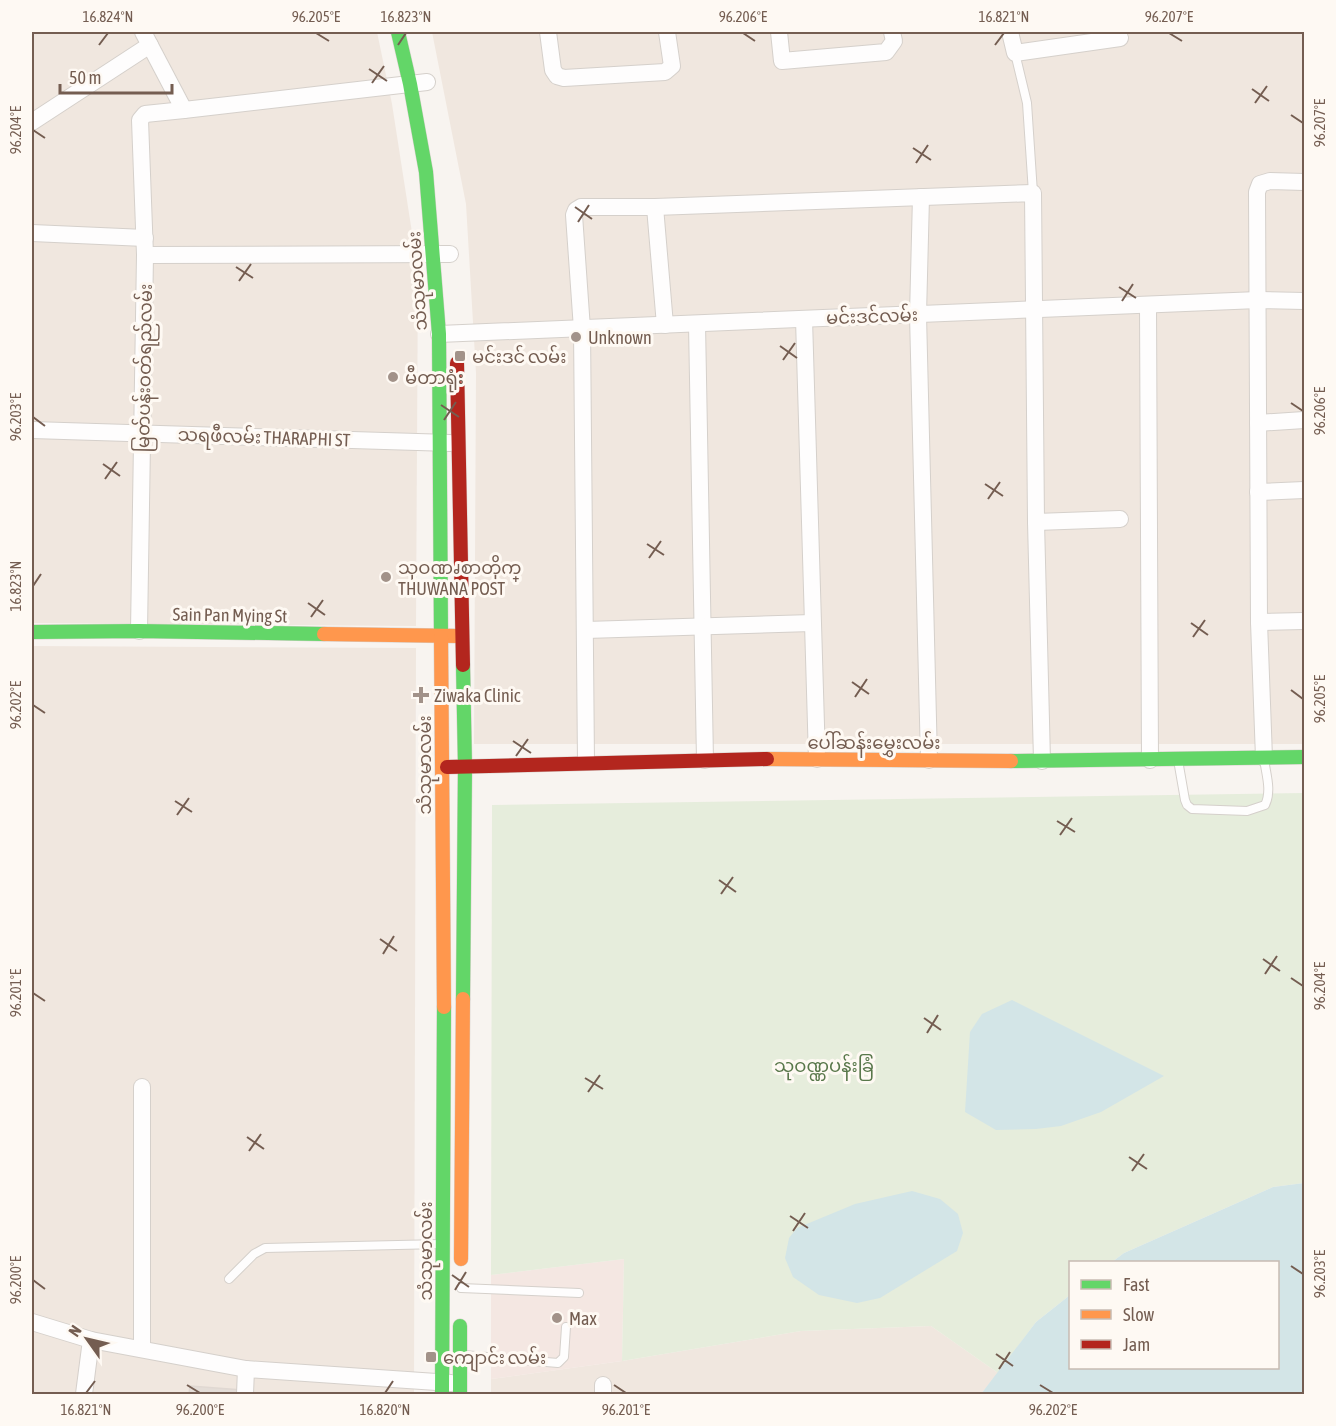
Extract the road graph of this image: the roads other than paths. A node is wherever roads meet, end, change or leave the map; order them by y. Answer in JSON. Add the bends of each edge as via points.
{"nodes":[{"id":1,"x":398,"y":32,"type":"edge"},
{"id":2,"x":548,"y":32,"type":"edge"},
{"id":3,"x":667,"y":32,"type":"edge"},
{"id":4,"x":778,"y":32,"type":"edge"},
{"id":5,"x":892,"y":32,"type":"edge"},
{"id":6,"x":1010,"y":32,"type":"edge"},
{"id":7,"x":146,"y":38,"type":"edge"},
{"id":8,"x":1120,"y":38,"type":"dead end"},
{"id":9,"x":1015,"y":53,"type":"junction"},
{"id":10,"x":427,"y":82,"type":"dead end"},
{"id":11,"x":410,"y":84,"type":"junction"},
{"id":12,"x":184,"y":110,"type":"junction"},
{"id":13,"x":32,"y":122,"type":"edge"},
{"id":14,"x":1305,"y":182,"type":"edge"},
{"id":15,"x":1033,"y":193,"type":"junction"},
{"id":16,"x":921,"y":197,"type":"junction"},
{"id":17,"x":655,"y":207,"type":"junction"},
{"id":18,"x":32,"y":233,"type":"edge"},
{"id":19,"x":145,"y":247,"type":"junction"},
{"id":20,"x":446,"y":254,"type":"junction"},
{"id":21,"x":1258,"y":300,"type":"junction"},
{"id":22,"x":1305,"y":301,"type":"edge"},
{"id":23,"x":1148,"y":305,"type":"junction"},
{"id":24,"x":1032,"y":310,"type":"junction"},
{"id":25,"x":918,"y":315,"type":"junction"},
{"id":26,"x":804,"y":319,"type":"junction"},
{"id":27,"x":697,"y":324,"type":"junction"},
{"id":28,"x":665,"y":325,"type":"junction"},
{"id":29,"x":582,"y":329,"type":"junction"},
{"id":30,"x":450,"y":330,"type":"junction"},
{"id":31,"x":1305,"y":420,"type":"edge"},
{"id":32,"x":1258,"y":423,"type":"junction"},
{"id":33,"x":32,"y":430,"type":"edge"},
{"id":34,"x":142,"y":434,"type":"junction"},
{"id":35,"x":441,"y":443,"type":"junction"},
{"id":36,"x":460,"y":444,"type":"junction"},
{"id":37,"x":1305,"y":490,"type":"edge"},
{"id":38,"x":1258,"y":492,"type":"junction"},
{"id":39,"x":1120,"y":519,"type":"dead end"},
{"id":40,"x":1036,"y":522,"type":"junction"},
{"id":41,"x":1305,"y":621,"type":"edge"},
{"id":42,"x":1259,"y":622,"type":"junction"},
{"id":43,"x":812,"y":623,"type":"junction"},
{"id":44,"x":702,"y":626,"type":"junction"},
{"id":45,"x":585,"y":630,"type":"junction"},
{"id":46,"x":32,"y":632,"type":"edge"},
{"id":47,"x":139,"y":632,"type":"junction"},
{"id":48,"x":442,"y":636,"type":"junction"},
{"id":49,"x":464,"y":636,"type":"junction"},
{"id":50,"x":1305,"y":757,"type":"edge"},
{"id":51,"x":1264,"y":758,"type":"junction"},
{"id":52,"x":817,"y":759,"type":"junction"},
{"id":53,"x":705,"y":760,"type":"junction"},
{"id":54,"x":929,"y":760,"type":"junction"},
{"id":55,"x":1150,"y":760,"type":"junction"},
{"id":56,"x":1178,"y":760,"type":"junction"},
{"id":57,"x":1042,"y":761,"type":"junction"},
{"id":58,"x":586,"y":762,"type":"junction"},
{"id":59,"x":465,"y":766,"type":"junction"},
{"id":60,"x":442,"y":767,"type":"junction"},
{"id":61,"x":142,"y":1087,"type":"dead end"},
{"id":62,"x":443,"y":1244,"type":"junction"},
{"id":63,"x":229,"y":1279,"type":"dead end"},
{"id":64,"x":579,"y":1293,"type":"dead end"},
{"id":65,"x":460,"y":1299,"type":"junction"},
{"id":66,"x":32,"y":1322,"type":"edge"},
{"id":67,"x":566,"y":1327,"type":"dead end"},
{"id":68,"x":91,"y":1340,"type":"junction"},
{"id":69,"x":142,"y":1349,"type":"junction"},
{"id":70,"x":460,"y":1355,"type":"junction"},
{"id":71,"x":246,"y":1368,"type":"junction"},
{"id":72,"x":442,"y":1388,"type":"edge"},
{"id":73,"x":460,"y":1389,"type":"edge"},
{"id":74,"x":84,"y":1395,"type":"edge"},
{"id":75,"x":246,"y":1395,"type":"edge"}],
"edges":[{"from":1,"to":11,"type":"main road","name":"သံသုမာလမ်း"},
{"from":2,"to":3,"type":"street","via":[[553,70],[564,78],[665,72],[672,66]]},
{"from":4,"to":5,"type":"street","via":[[782,61],[886,52],[894,41]]},
{"from":6,"to":9,"type":"street"},
{"from":7,"to":12,"type":"street"},
{"from":7,"to":13,"type":"street"},
{"from":8,"to":9,"type":"street"},
{"from":9,"to":15,"type":"lane","via":[[1027,103]]},
{"from":10,"to":11,"type":"street"},
{"from":11,"to":12,"type":"street"},
{"from":11,"to":20,"type":"main road","name":"သံသုမာလမ်း"},
{"from":12,"to":19,"type":"street","name":"မြတ်ပန်းဝတ်ရည်လမ်း","via":[[152,111],[140,120]]},
{"from":14,"to":21,"type":"street","via":[[1260,184]]},
{"from":15,"to":16,"type":"street"},
{"from":15,"to":24,"type":"street"},
{"from":16,"to":17,"type":"street"},
{"from":16,"to":25,"type":"street"},
{"from":17,"to":28,"type":"street"},
{"from":17,"to":29,"type":"street","via":[[576,210]]},
{"from":18,"to":19,"type":"street"},
{"from":19,"to":20,"type":"street"},
{"from":19,"to":34,"type":"street","name":"မြတ်ပန်းဝတ်ရည်လမ်း"},
{"from":20,"to":30,"type":"main road","name":"သံသုမာလမ်း"},
{"from":21,"to":22,"type":"street","name":"မင်းဒင်လမ်း"},
{"from":21,"to":23,"type":"street","name":"မင်းဒင်လမ်း"},
{"from":21,"to":32,"type":"street"},
{"from":23,"to":24,"type":"street","name":"မင်းဒင်လမ်း"},
{"from":23,"to":55,"type":"street"},
{"from":24,"to":25,"type":"street","name":"မင်းဒင်လမ်း"},
{"from":24,"to":40,"type":"street"},
{"from":25,"to":26,"type":"street","name":"မင်းဒင်လမ်း"},
{"from":25,"to":54,"type":"street"},
{"from":26,"to":27,"type":"street","name":"မင်းဒင်လမ်း"},
{"from":26,"to":43,"type":"street"},
{"from":27,"to":28,"type":"street","name":"မင်းဒင်လမ်း"},
{"from":27,"to":44,"type":"street"},
{"from":28,"to":29,"type":"street","name":"မင်းဒင်လမ်း"},
{"from":29,"to":30,"type":"street","name":"မင်းဒင်လမ်း"},
{"from":29,"to":45,"type":"street"},
{"from":30,"to":35,"type":"main road","name":"သံသုမာလမ်း"},
{"from":30,"to":36,"type":"main road","name":"သံသုမာလမ်း"},
{"from":31,"to":32,"type":"street"},
{"from":32,"to":38,"type":"street"},
{"from":33,"to":34,"type":"street","name":"သရဖီလမ်း THARAPHI ST"},
{"from":34,"to":35,"type":"street","name":"သရဖီလမ်း THARAPHI ST"},
{"from":34,"to":47,"type":"street","name":"မြတ်ပန်းဝတ်ရည်လမ်း"},
{"from":35,"to":36,"type":"street","name":"သရဖီလမ်း THARAPHI ST"},
{"from":35,"to":48,"type":"main road","name":"သံသုမာလမ်း"},
{"from":36,"to":49,"type":"main road","name":"သံသုမာလမ်း"},
{"from":37,"to":38,"type":"street"},
{"from":38,"to":42,"type":"street"},
{"from":39,"to":40,"type":"street"},
{"from":40,"to":57,"type":"street"},
{"from":41,"to":42,"type":"street"},
{"from":42,"to":51,"type":"street"},
{"from":43,"to":44,"type":"street"},
{"from":43,"to":52,"type":"street"},
{"from":44,"to":45,"type":"street"},
{"from":44,"to":53,"type":"street"},
{"from":45,"to":58,"type":"street"},
{"from":46,"to":47,"type":"main road","name":"Sain Pan Mying St"},
{"from":47,"to":48,"type":"main road","name":"Sain Pan Mying St"},
{"from":48,"to":49,"type":"main road","name":"Sain Pan Mying St"},
{"from":48,"to":60,"type":"main road","name":"သံသုမာလမ်း"},
{"from":49,"to":59,"type":"main road","name":"သံသုမာလမ်း"},
{"from":50,"to":51,"type":"main road","name":"ပေါ်ဆန်းမွှေးလမ်း"},
{"from":51,"to":56,"type":"main road","name":"ပေါ်ဆန်းမွှေးလမ်း"},
{"from":51,"to":56,"type":"lane","via":[[1267,800],[1265,805],[1247,811],[1192,809],[1185,800]]},
{"from":52,"to":53,"type":"main road","name":"ပေါ်ဆန်းမွှေးလမ်း"},
{"from":52,"to":54,"type":"main road","name":"ပေါ်ဆန်းမွှေးလမ်း"},
{"from":53,"to":58,"type":"main road","name":"ပေါ်ဆန်းမွှေးလမ်း"},
{"from":54,"to":57,"type":"main road","name":"ပေါ်ဆန်းမွှေးလမ်း"},
{"from":55,"to":56,"type":"main road","name":"ပေါ်ဆန်းမွှေးလမ်း"},
{"from":55,"to":57,"type":"main road","name":"ပေါ်ဆန်းမွှေးလမ်း"},
{"from":58,"to":59,"type":"main road","name":"ပေါ်ဆန်းမွှေးလမ်း"},
{"from":59,"to":60,"type":"main road","name":"ပေါ်ဆန်းမွှေးလမ်း"},
{"from":59,"to":65,"type":"main road","name":"သံသုမာလမ်း"},
{"from":60,"to":62,"type":"main road","name":"သံသုမာလမ်း"},
{"from":61,"to":69,"type":"street"},
{"from":62,"to":63,"type":"lane","via":[[265,1248]]},
{"from":62,"to":72,"type":"main road","name":"သံသုမာလမ်း"},
{"from":64,"to":65,"type":"lane"},
{"from":65,"to":70,"type":"main road","name":"သံသုမာလမ်း"},
{"from":66,"to":68,"type":"street"},
{"from":67,"to":70,"type":"lane","via":[[564,1357],[558,1363]]},
{"from":68,"to":69,"type":"street"},
{"from":68,"to":74,"type":"street"},
{"from":69,"to":71,"type":"street"},
{"from":70,"to":73,"type":"main road","name":"သံသုမာလမ်း"},
{"from":71,"to":72,"type":"street"},
{"from":71,"to":75,"type":"street"},
{"from":72,"to":73,"type":"street"}]}
